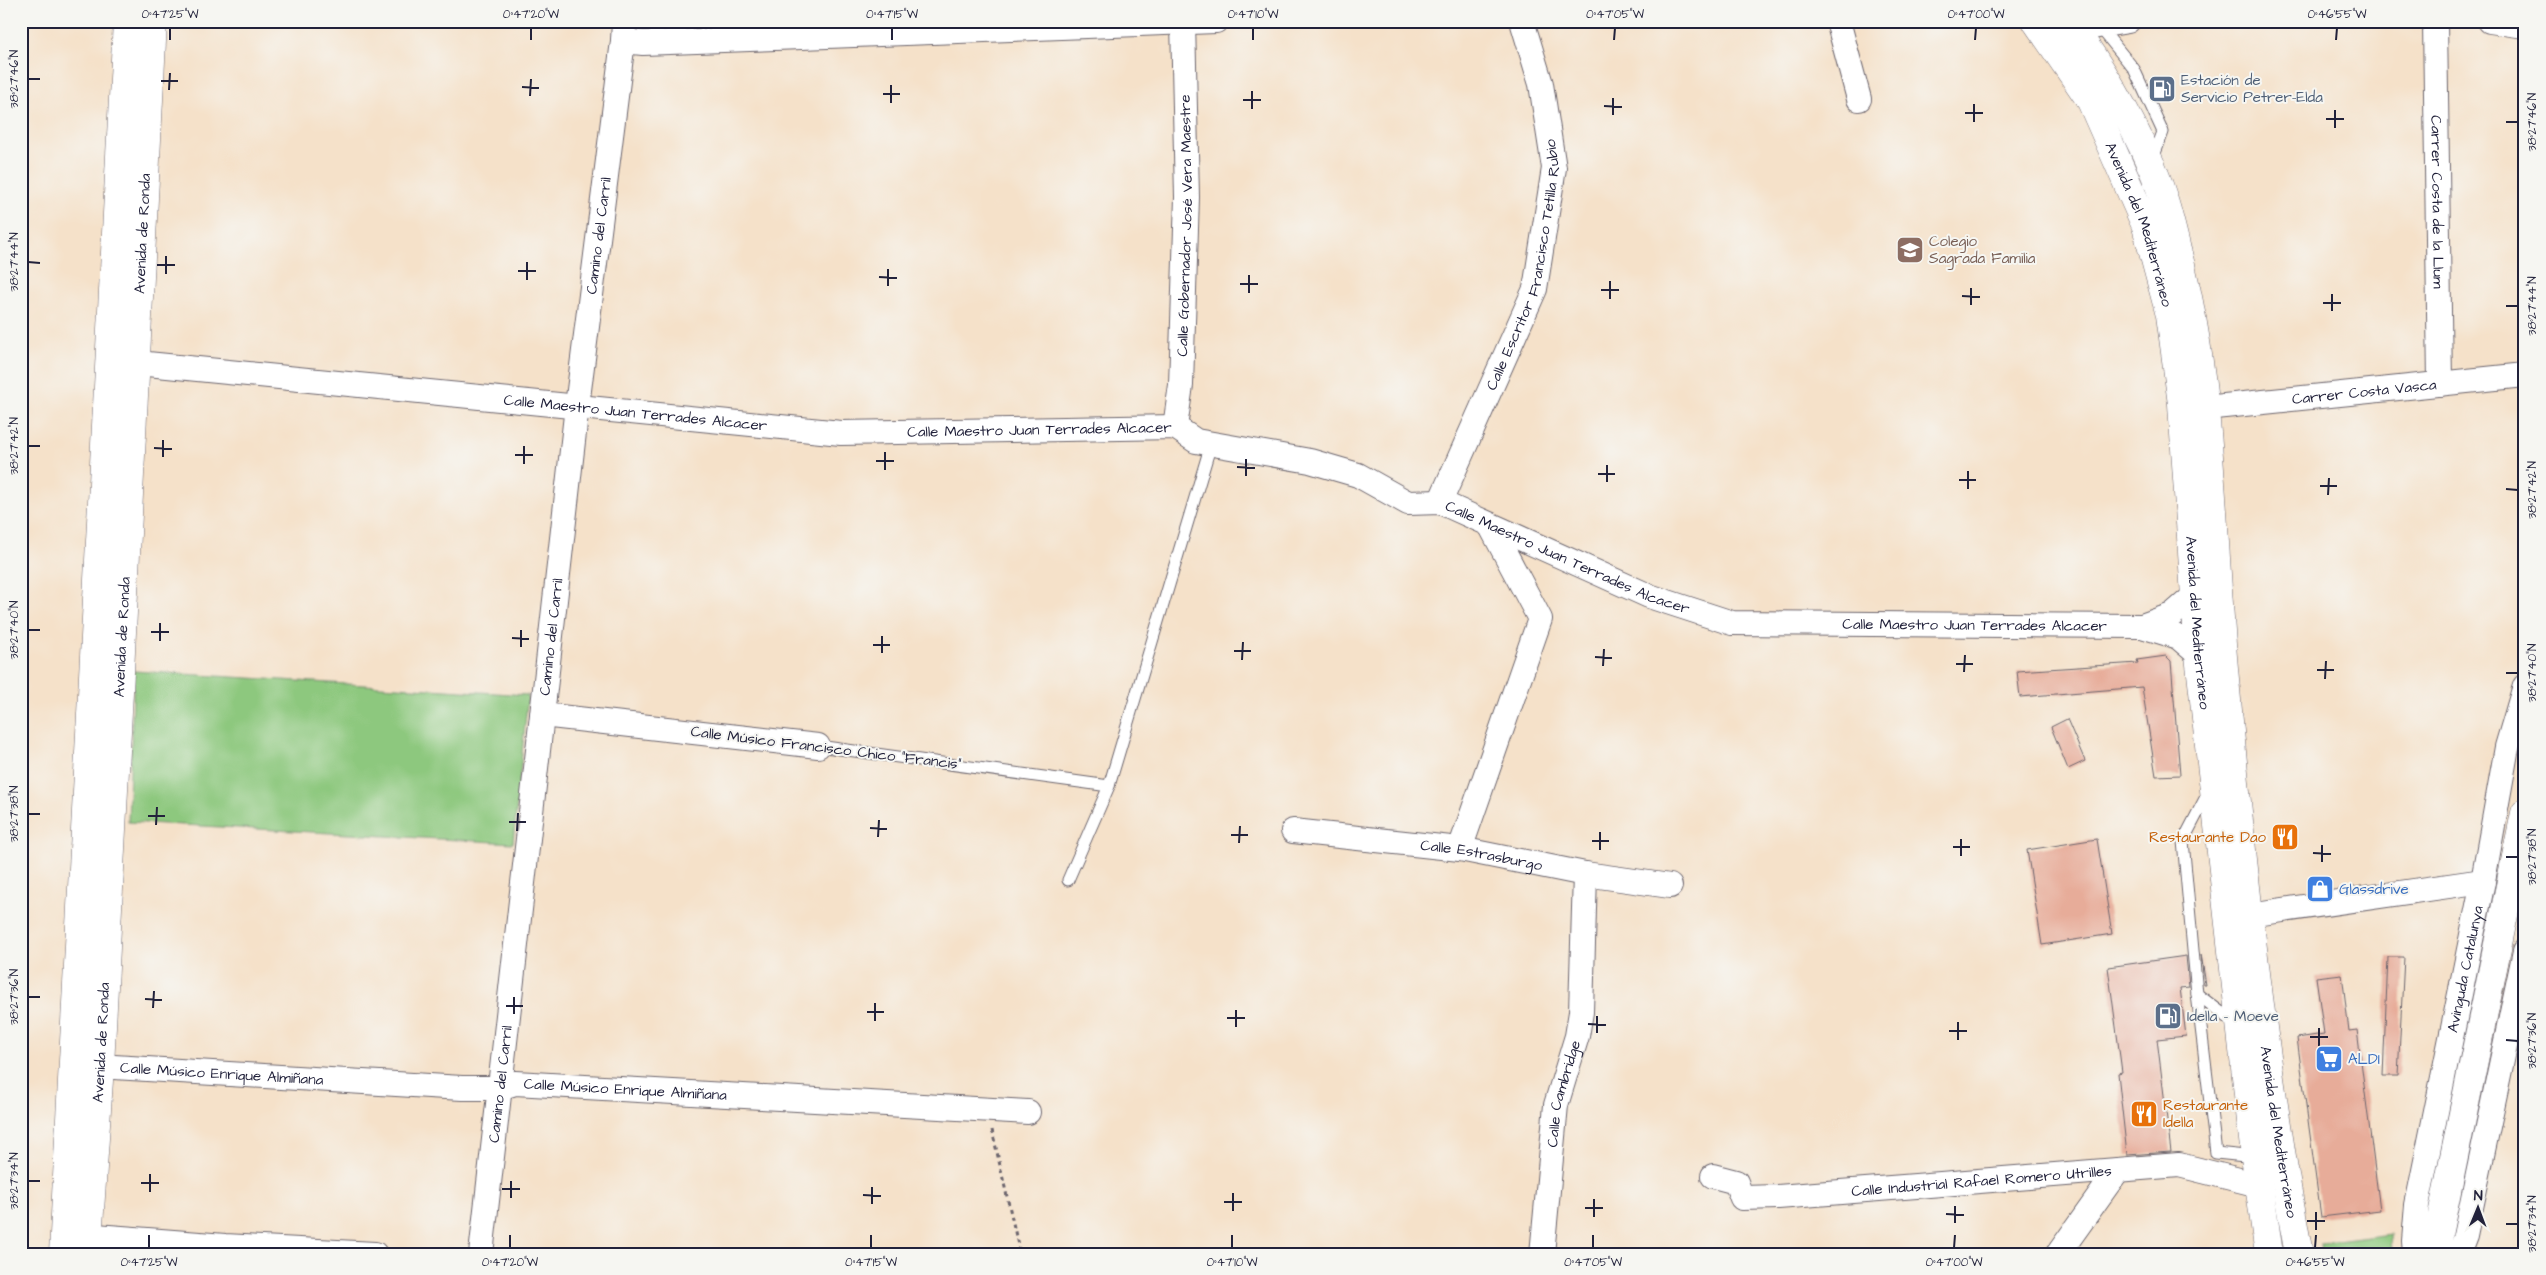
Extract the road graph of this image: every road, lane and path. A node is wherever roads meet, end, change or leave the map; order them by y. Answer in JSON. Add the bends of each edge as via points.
{"nodes":[{"id":1,"x":127,"y":21,"type":"edge"},
{"id":2,"x":153,"y":21,"type":"edge"},
{"id":3,"x":1216,"y":21,"type":"edge"},
{"id":4,"x":1522,"y":21,"type":"edge"},
{"id":5,"x":1838,"y":21,"type":"edge"},
{"id":6,"x":2036,"y":21,"type":"edge"},
{"id":7,"x":2128,"y":21,"type":"edge"},
{"id":8,"x":2435,"y":21,"type":"edge"},
{"id":9,"x":2490,"y":21,"type":"edge"},
{"id":10,"x":1183,"y":22,"type":"edge"},
{"id":11,"x":2081,"y":26,"type":"edge"},
{"id":12,"x":2525,"y":26,"type":"edge"},
{"id":13,"x":623,"y":31,"type":"edge"},
{"id":14,"x":1859,"y":99,"type":"dead end"},
{"id":15,"x":123,"y":361,"type":"junction"},
{"id":16,"x":2525,"y":376,"type":"edge"},
{"id":17,"x":2440,"y":384,"type":"junction"},
{"id":18,"x":577,"y":406,"type":"junction"},
{"id":19,"x":2204,"y":408,"type":"junction"},
{"id":20,"x":1175,"y":427,"type":"junction"},
{"id":21,"x":1211,"y":444,"type":"junction"},
{"id":22,"x":1440,"y":502,"type":"junction"},
{"id":23,"x":1490,"y":525,"type":"junction"},
{"id":24,"x":2195,"y":595,"type":"junction"},
{"id":25,"x":2142,"y":626,"type":"junction"},
{"id":26,"x":2199,"y":655,"type":"junction"},
{"id":27,"x":2525,"y":686,"type":"edge"},
{"id":28,"x":542,"y":715,"type":"junction"},
{"id":29,"x":818,"y":746,"type":"joint"},
{"id":30,"x":2213,"y":783,"type":"junction"},
{"id":31,"x":1109,"y":786,"type":"junction"},
{"id":32,"x":2525,"y":813,"type":"edge"},
{"id":33,"x":1293,"y":831,"type":"dead end"},
{"id":34,"x":1460,"y":849,"type":"junction"},
{"id":35,"x":1585,"y":874,"type":"junction"},
{"id":36,"x":1068,"y":880,"type":"dead end"},
{"id":37,"x":2483,"y":881,"type":"junction"},
{"id":38,"x":1670,"y":886,"type":"dead end"},
{"id":39,"x":2249,"y":915,"type":"junction"},
{"id":40,"x":2525,"y":951,"type":"edge"},
{"id":41,"x":2197,"y":994,"type":"junction"},
{"id":42,"x":2240,"y":1028,"type":"junction"},
{"id":43,"x":87,"y":1065,"type":"junction"},
{"id":44,"x":499,"y":1088,"type":"junction"},
{"id":45,"x":987,"y":1110,"type":"junction"},
{"id":46,"x":1028,"y":1112,"type":"dead end"},
{"id":47,"x":2255,"y":1157,"type":"junction"},
{"id":48,"x":2118,"y":1170,"type":"junction"},
{"id":49,"x":1713,"y":1176,"type":"dead end"},
{"id":50,"x":2259,"y":1185,"type":"junction"},
{"id":51,"x":76,"y":1244,"type":"edge"},
{"id":52,"x":375,"y":1254,"type":"edge"},
{"id":53,"x":481,"y":1254,"type":"edge"},
{"id":54,"x":1020,"y":1254,"type":"edge"},
{"id":55,"x":1542,"y":1254,"type":"edge"},
{"id":56,"x":2058,"y":1254,"type":"edge"},
{"id":57,"x":2269,"y":1254,"type":"edge"},
{"id":58,"x":2299,"y":1254,"type":"edge"},
{"id":59,"x":2416,"y":1254,"type":"edge"},
{"id":60,"x":2434,"y":1254,"type":"edge"},
{"id":61,"x":2458,"y":1254,"type":"edge"}],
"edges":[{"from":1,"to":15,"type":"street","name":"Avenida de Ronda"},
{"from":2,"to":15,"type":"street","name":"Avenida de Ronda"},
{"from":3,"to":10,"type":"street"},
{"from":4,"to":22,"type":"street","name":"Calle Escritor Francisco Tetilla Rubio","via":[[1541,84],[1554,168],[1535,289]]},
{"from":5,"to":14,"type":"street"},
{"from":6,"to":24,"type":"street","name":"Avenida del Mediterráneo","via":[[2091,101],[2146,226],[2170,316],[2182,404]]},
{"from":7,"to":11,"type":"street"},
{"from":8,"to":17,"type":"street","name":"Carrer Costa de la Llum"},
{"from":9,"to":12,"type":"street"},
{"from":10,"to":13,"type":"street","via":[[643,43]]},
{"from":10,"to":20,"type":"street","name":"Calle Gobernador José Vera Maestre","via":[[1187,197],[1181,385]]},
{"from":11,"to":19,"type":"street","name":"Avenida del Mediterráneo","via":[[2151,165],[2166,205],[2189,293]]},
{"from":13,"to":18,"type":"street","name":"Camino del Carril"},
{"from":15,"to":18,"type":"street","name":"Calle Maestro Juan Terrades Alcacer"},
{"from":15,"to":43,"type":"street","name":"Avenida de Ronda"},
{"from":16,"to":17,"type":"street","name":"Carrer Costa Vasca"},
{"from":17,"to":19,"type":"street","name":"Carrer Costa Vasca"},
{"from":18,"to":20,"type":"street","name":"Calle Maestro Juan Terrades Alcacer","via":[[841,434]]},
{"from":18,"to":28,"type":"street","name":"Camino del Carril"},
{"from":19,"to":39,"type":"street","name":"Avenida del Mediterráneo","via":[[2219,620]]},
{"from":20,"to":21,"type":"street","name":"Calle Maestro Juan Terrades Alcacer","via":[[1196,441]]},
{"from":21,"to":22,"type":"street","name":"Calle Maestro Juan Terrades Alcacer","via":[[1358,474],[1408,503]]},
{"from":21,"to":31,"type":"lane"},
{"from":22,"to":23,"type":"street","name":"Calle Maestro Juan Terrades Alcacer"},
{"from":23,"to":25,"type":"street","name":"Calle Maestro Juan Terrades Alcacer","via":[[1649,596],[1732,623]]},
{"from":23,"to":34,"type":"street","via":[[1540,619]]},
{"from":24,"to":25,"type":"street","name":"Calle Maestro Juan Terrades Alcacer","via":[[2172,615]]},
{"from":24,"to":26,"type":"street","name":"Avenida del Mediterráneo"},
{"from":25,"to":26,"type":"street","name":"Calle Maestro Juan Terrades Alcacer","via":[[2178,637]]},
{"from":26,"to":30,"type":"street","name":"Avenida del Mediterráneo"},
{"from":27,"to":37,"type":"street","name":"Avinguda Catalunya","via":[[2507,747]]},
{"from":28,"to":29,"type":"street","name":"Calle Músico Francisco Chico \"Francis\""},
{"from":28,"to":44,"type":"street","name":"Camino del Carril"},
{"from":29,"to":31,"type":"lane","name":"Calle Músico Francisco Chico \"Francis\""},
{"from":30,"to":41,"type":"lane","via":[[2184,841]]},
{"from":30,"to":42,"type":"street","name":"Avenida del Mediterráneo"},
{"from":31,"to":36,"type":"lane"},
{"from":32,"to":60,"type":"street","name":"Avinguda Catalunya"},
{"from":33,"to":34,"type":"street","name":"Calle Estrasburgo"},
{"from":34,"to":35,"type":"street","name":"Calle Estrasburgo"},
{"from":35,"to":38,"type":"street","name":"Calle Estrasburgo"},
{"from":35,"to":55,"type":"street","name":"Calle Cambridge","via":[[1581,1012],[1556,1104]]},
{"from":37,"to":39,"type":"street"},
{"from":37,"to":59,"type":"street","name":"Avinguda Catalunya","via":[[2416,1205]]},
{"from":39,"to":58,"type":"street","name":"Avenida del Mediterráneo","via":[[2279,1150]]},
{"from":40,"to":61,"type":"street","via":[[2465,1236]]},
{"from":41,"to":42,"type":"lane"},
{"from":41,"to":47,"type":"lane","via":[[2216,1153]]},
{"from":42,"to":47,"type":"street","name":"Avenida del Mediterráneo"},
{"from":43,"to":44,"type":"street","name":"Calle Músico Enrique Almiñana"},
{"from":43,"to":51,"type":"street","name":"Avenida de Ronda"},
{"from":44,"to":45,"type":"street","name":"Calle Músico Enrique Almiñana","via":[[515,1083]]},
{"from":44,"to":53,"type":"street","name":"Camino del Carril"},
{"from":45,"to":46,"type":"street","name":"Calle Músico Enrique Almiñana"},
{"from":45,"to":54,"type":"path"},
{"from":47,"to":50,"type":"street","name":"Avenida del Mediterráneo"},
{"from":48,"to":49,"type":"street","name":"Calle Industrial Rafael Romero Utrilles","via":[[1760,1198],[1742,1198],[1736,1182]]},
{"from":48,"to":50,"type":"street","name":"Calle Industrial Rafael Romero Utrilles","via":[[2179,1165]]},
{"from":48,"to":56,"type":"street"},
{"from":50,"to":57,"type":"street","name":"Avenida del Mediterráneo"},
{"from":51,"to":52,"type":"street","via":[[226,1246]]}]}
